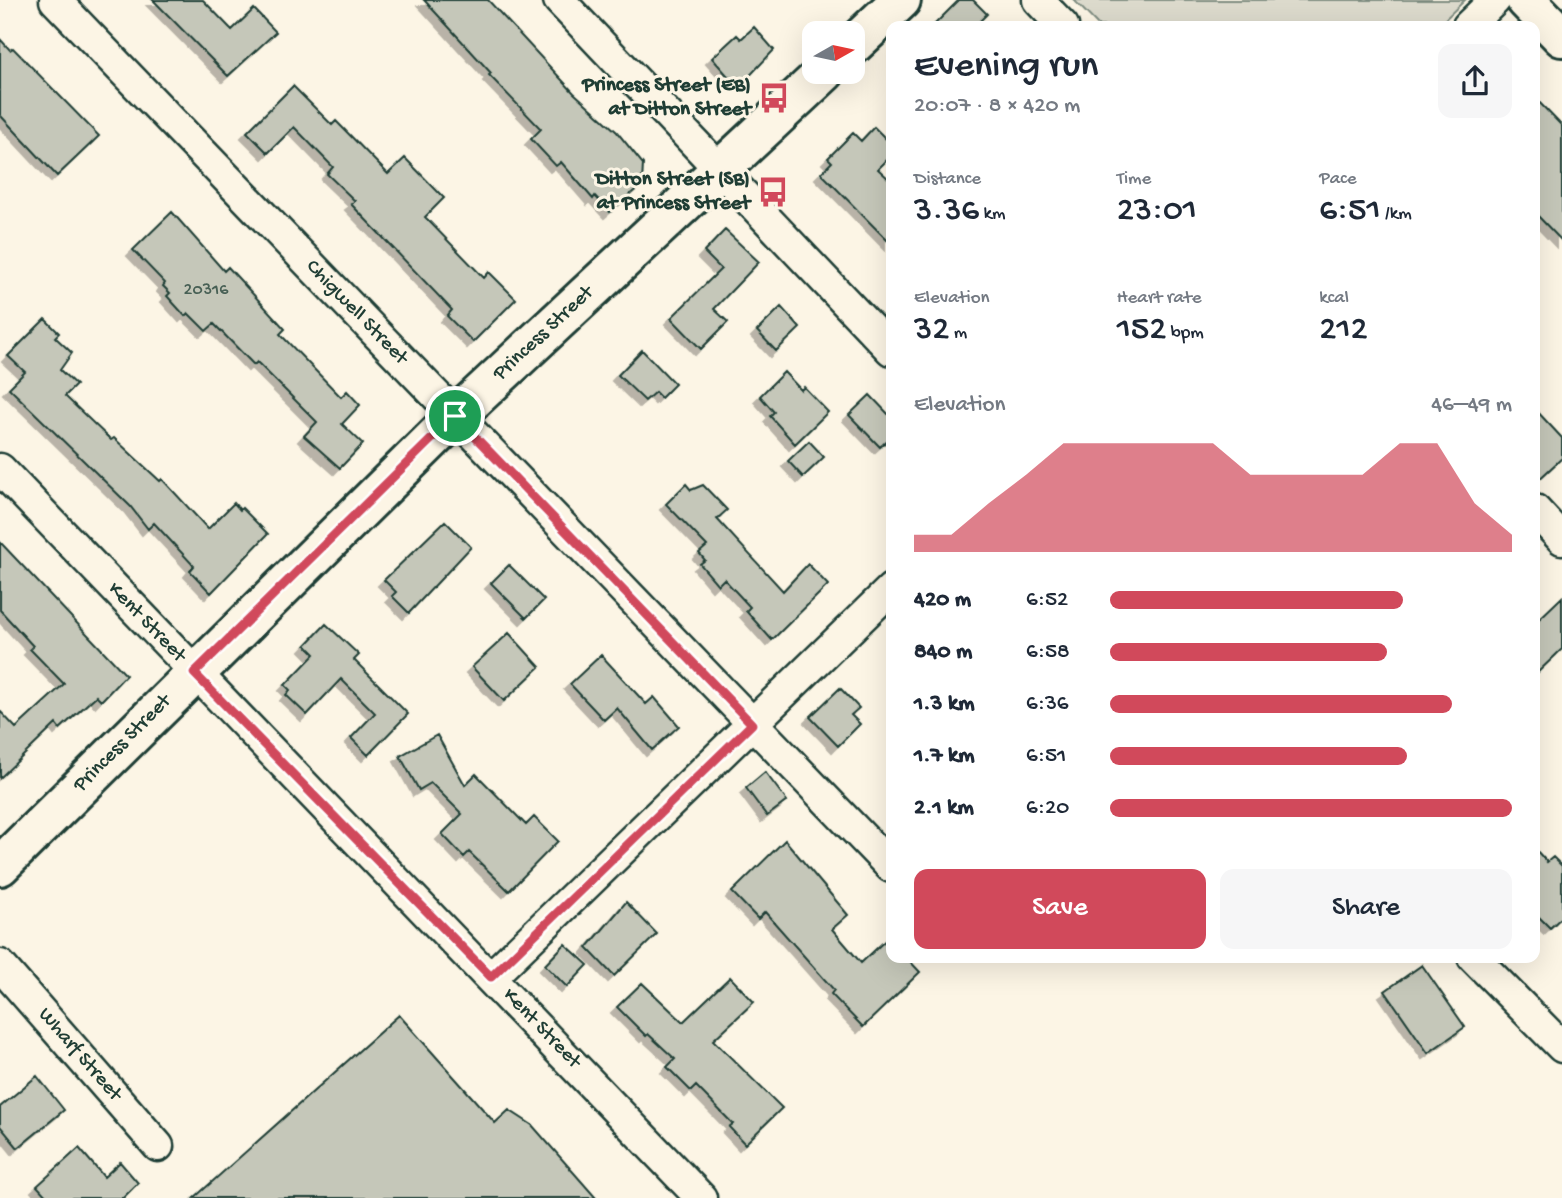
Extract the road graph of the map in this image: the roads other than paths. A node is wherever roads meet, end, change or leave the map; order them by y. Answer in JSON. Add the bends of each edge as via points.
{"nodes":[{"id":1,"x":55,"y":0,"type":"edge"},
{"id":2,"x":559,"y":0,"type":"edge"},
{"id":3,"x":901,"y":0,"type":"edge"},
{"id":4,"x":1038,"y":0,"type":"edge"},
{"id":5,"x":1495,"y":0,"type":"edge"},
{"id":6,"x":1526,"y":0,"type":"edge"},
{"id":7,"x":1058,"y":21,"type":"edge"},
{"id":8,"x":1473,"y":21,"type":"edge"},
{"id":9,"x":865,"y":34,"type":"edge"},
{"id":10,"x":1562,"y":37,"type":"edge"},
{"id":11,"x":812,"y":84,"type":"edge"},
{"id":12,"x":721,"y":170,"type":"junction"},
{"id":13,"x":886,"y":346,"type":"edge"},
{"id":14,"x":455,"y":416,"type":"junction"},
{"id":15,"x":0,"y":469,"type":"edge"},
{"id":16,"x":886,"y":594,"type":"edge"},
{"id":17,"x":194,"y":673,"type":"junction"},
{"id":18,"x":752,"y":724,"type":"junction"},
{"id":19,"x":886,"y":862,"type":"edge"},
{"id":20,"x":0,"y":866,"type":"edge"},
{"id":21,"x":1479,"y":963,"type":"edge"},
{"id":22,"x":0,"y":965,"type":"edge"},
{"id":23,"x":491,"y":977,"type":"junction"},
{"id":24,"x":1562,"y":1046,"type":"edge"},
{"id":25,"x":159,"y":1146,"type":"dead end"},
{"id":26,"x":701,"y":1198,"type":"edge"}],
"edges":[{"from":1,"to":14,"type":"street","name":"Chigwell Street"},
{"from":2,"to":12,"type":"street"},
{"from":3,"to":9,"type":"street"},
{"from":4,"to":7,"type":"street"},
{"from":5,"to":8,"type":"street"},
{"from":6,"to":10,"type":"street"},
{"from":11,"to":12,"type":"street","name":"Princess Street"},
{"from":12,"to":13,"type":"street"},
{"from":12,"to":14,"type":"street","name":"Princess Street"},
{"from":14,"to":17,"type":"street","name":"Princess Street"},
{"from":14,"to":18,"type":"street","name":"Chigwell Street"},
{"from":15,"to":17,"type":"street","name":"Kent Street"},
{"from":16,"to":18,"type":"street"},
{"from":17,"to":20,"type":"street","name":"Princess Street"},
{"from":17,"to":23,"type":"street","name":"Kent Street"},
{"from":18,"to":19,"type":"street","name":"Chigwell Street"},
{"from":18,"to":23,"type":"street"},
{"from":21,"to":24,"type":"street"},
{"from":22,"to":25,"type":"street","name":"Wharf Street"},
{"from":23,"to":26,"type":"street","name":"Kent Street"}]}
